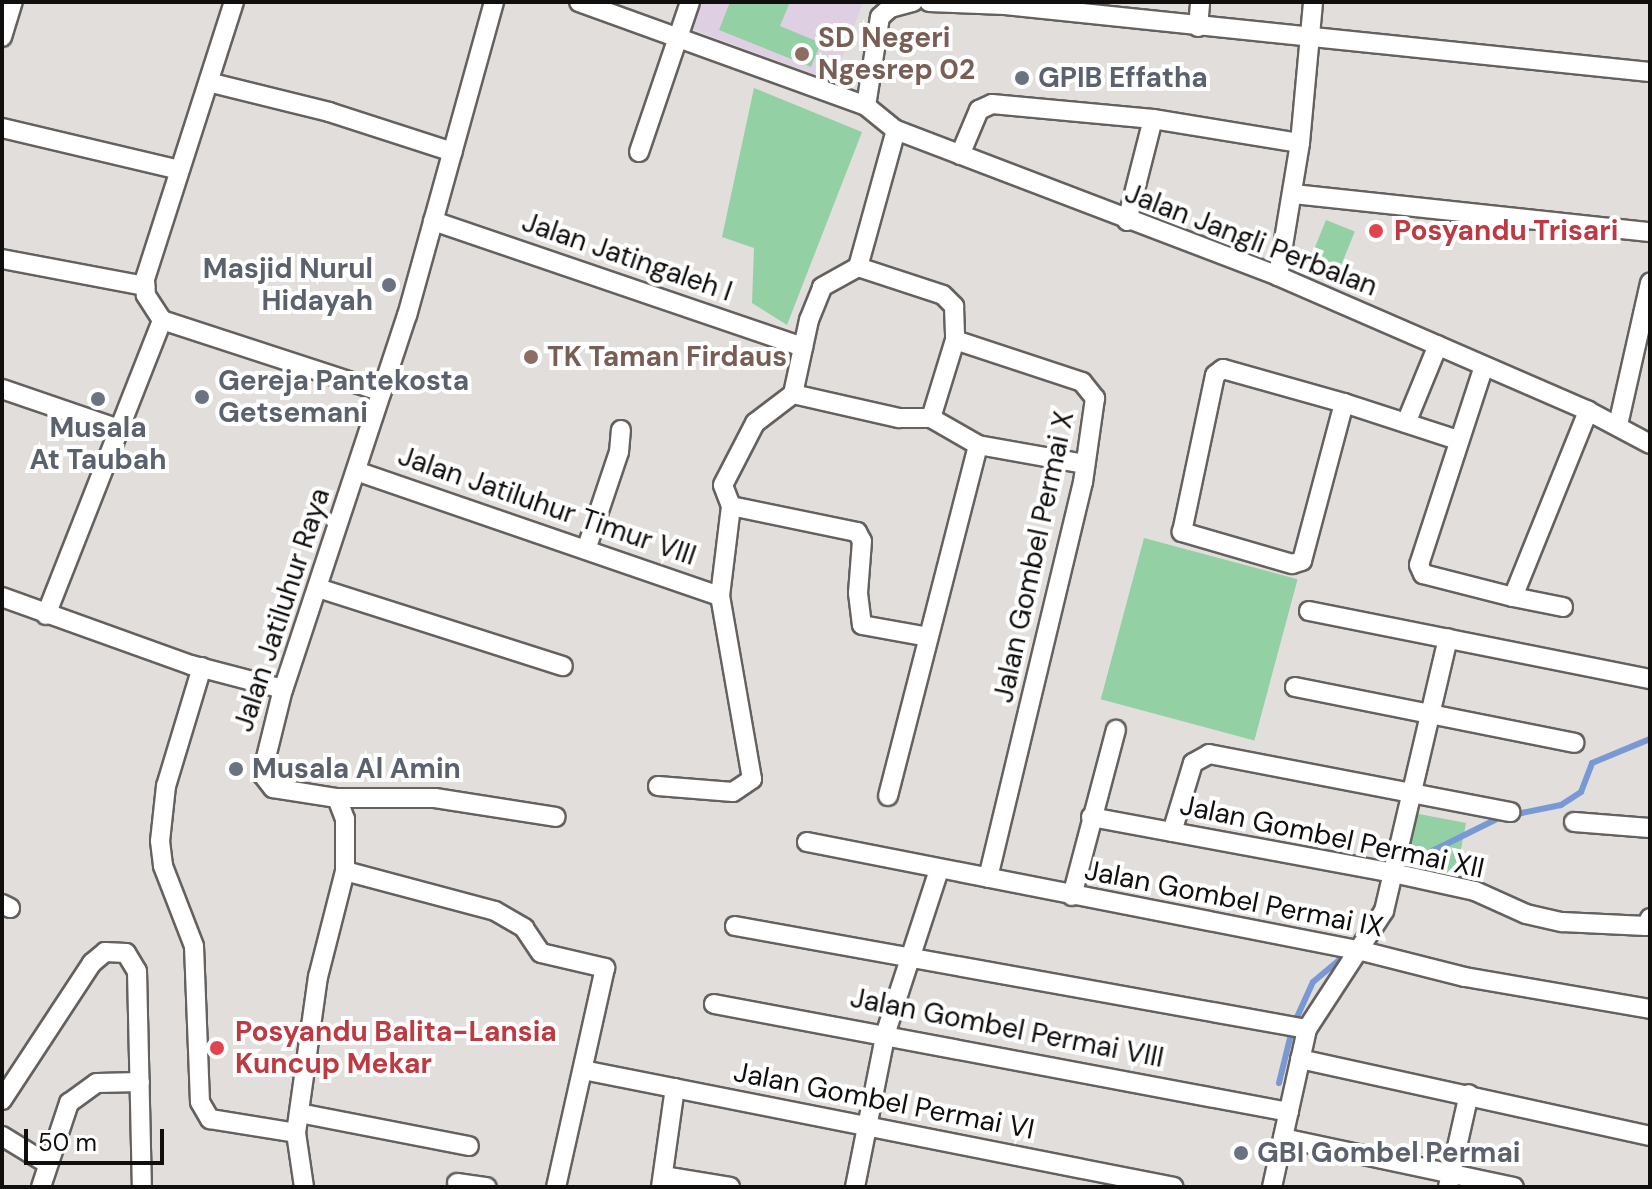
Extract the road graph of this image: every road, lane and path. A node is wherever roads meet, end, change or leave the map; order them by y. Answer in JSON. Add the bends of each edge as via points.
{"nodes":[{"id":1,"x":13,"y":2,"type":"edge"},
{"id":2,"x":234,"y":2,"type":"edge"},
{"id":3,"x":494,"y":2,"type":"edge"},
{"id":4,"x":579,"y":2,"type":"edge"},
{"id":5,"x":690,"y":2,"type":"edge"},
{"id":6,"x":913,"y":2,"type":"edge"},
{"id":7,"x":929,"y":2,"type":"edge"},
{"id":8,"x":1200,"y":2,"type":"edge"},
{"id":9,"x":1313,"y":2,"type":"edge"},
{"id":10,"x":890,"y":5,"type":"edge"},
{"id":11,"x":1198,"y":27,"type":"junction"},
{"id":12,"x":679,"y":35,"type":"junction"},
{"id":13,"x":2,"y":37,"type":"edge"},
{"id":14,"x":1313,"y":40,"type":"junction"},
{"id":15,"x":1650,"y":72,"type":"edge"},
{"id":16,"x":212,"y":83,"type":"junction"},
{"id":17,"x":866,"y":106,"type":"junction"},
{"id":18,"x":1153,"y":119,"type":"junction"},
{"id":19,"x":2,"y":128,"type":"edge"},
{"id":20,"x":896,"y":130,"type":"junction"},
{"id":21,"x":1300,"y":143,"type":"junction"},
{"id":22,"x":453,"y":152,"type":"junction"},
{"id":23,"x":639,"y":152,"type":"dead end"},
{"id":24,"x":960,"y":155,"type":"junction"},
{"id":25,"x":176,"y":169,"type":"junction"},
{"id":26,"x":1293,"y":194,"type":"junction"},
{"id":27,"x":433,"y":221,"type":"junction"},
{"id":28,"x":1127,"y":221,"type":"junction"},
{"id":29,"x":1650,"y":232,"type":"edge"},
{"id":30,"x":2,"y":259,"type":"edge"},
{"id":31,"x":858,"y":267,"type":"junction"},
{"id":32,"x":1278,"y":276,"type":"junction"},
{"id":33,"x":1650,"y":283,"type":"edge"},
{"id":34,"x":145,"y":286,"type":"junction"},
{"id":35,"x":162,"y":320,"type":"junction"},
{"id":36,"x":955,"y":340,"type":"junction"},
{"id":37,"x":1438,"y":345,"type":"junction"},
{"id":38,"x":803,"y":347,"type":"junction"},
{"id":39,"x":1483,"y":369,"type":"junction"},
{"id":40,"x":2,"y":389,"type":"edge"},
{"id":41,"x":382,"y":392,"type":"junction"},
{"id":42,"x":793,"y":394,"type":"junction"},
{"id":43,"x":1344,"y":403,"type":"junction"},
{"id":44,"x":1588,"y":411,"type":"junction"},
{"id":45,"x":931,"y":418,"type":"junction"},
{"id":46,"x":1406,"y":423,"type":"junction"},
{"id":47,"x":1618,"y":425,"type":"junction"},
{"id":48,"x":116,"y":428,"type":"junction"},
{"id":49,"x":621,"y":430,"type":"dead end"},
{"id":50,"x":1458,"y":440,"type":"junction"},
{"id":51,"x":1650,"y":444,"type":"edge"},
{"id":52,"x":978,"y":445,"type":"junction"},
{"id":53,"x":1085,"y":464,"type":"junction"},
{"id":54,"x":356,"y":471,"type":"junction"},
{"id":55,"x":731,"y":506,"type":"junction"},
{"id":56,"x":587,"y":547,"type":"junction"},
{"id":57,"x":318,"y":588,"type":"junction"},
{"id":58,"x":720,"y":596,"type":"junction"},
{"id":59,"x":2,"y":597,"type":"edge"},
{"id":60,"x":1513,"y":597,"type":"junction"},
{"id":61,"x":1563,"y":607,"type":"dead end"},
{"id":62,"x":1309,"y":611,"type":"dead end"},
{"id":63,"x":46,"y":615,"type":"junction"},
{"id":64,"x":928,"y":637,"type":"junction"},
{"id":65,"x":1448,"y":638,"type":"junction"},
{"id":66,"x":563,"y":666,"type":"dead end"},
{"id":67,"x":202,"y":667,"type":"junction"},
{"id":68,"x":1650,"y":679,"type":"edge"},
{"id":69,"x":1295,"y":687,"type":"dead end"},
{"id":70,"x":283,"y":689,"type":"junction"},
{"id":71,"x":1427,"y":716,"type":"junction"},
{"id":72,"x":1116,"y":730,"type":"dead end"},
{"id":73,"x":1574,"y":743,"type":"dead end"},
{"id":74,"x":658,"y":786,"type":"dead end"},
{"id":75,"x":1411,"y":795,"type":"junction"},
{"id":76,"x":888,"y":796,"type":"dead end"},
{"id":77,"x":337,"y":798,"type":"junction"},
{"id":78,"x":1510,"y":812,"type":"dead end"},
{"id":79,"x":556,"y":817,"type":"dead end"},
{"id":80,"x":1091,"y":817,"type":"junction"},
{"id":81,"x":1574,"y":822,"type":"dead end"},
{"id":82,"x":1650,"y":828,"type":"edge"},
{"id":83,"x":1172,"y":832,"type":"junction"},
{"id":84,"x":807,"y":842,"type":"dead end"},
{"id":85,"x":939,"y":870,"type":"junction"},
{"id":86,"x":345,"y":871,"type":"junction"},
{"id":87,"x":1393,"y":873,"type":"junction"},
{"id":88,"x":988,"y":878,"type":"junction"},
{"id":89,"x":1072,"y":896,"type":"junction"},
{"id":90,"x":1650,"y":918,"type":"edge"},
{"id":91,"x":735,"y":926,"type":"dead end"},
{"id":92,"x":1362,"y":951,"type":"junction"},
{"id":93,"x":912,"y":955,"type":"junction"},
{"id":94,"x":714,"y":1004,"type":"dead end"},
{"id":95,"x":1650,"y":1009,"type":"edge"},
{"id":96,"x":1307,"y":1029,"type":"junction"},
{"id":97,"x":886,"y":1032,"type":"junction"},
{"id":98,"x":1300,"y":1059,"type":"junction"},
{"id":99,"x":583,"y":1070,"type":"junction"},
{"id":100,"x":140,"y":1082,"type":"junction"},
{"id":101,"x":675,"y":1088,"type":"junction"},
{"id":102,"x":1469,"y":1094,"type":"junction"},
{"id":103,"x":2,"y":1100,"type":"edge"},
{"id":104,"x":1289,"y":1112,"type":"junction"},
{"id":105,"x":299,"y":1113,"type":"junction"},
{"id":106,"x":868,"y":1125,"type":"junction"},
{"id":107,"x":296,"y":1133,"type":"junction"},
{"id":108,"x":2,"y":1136,"type":"edge"},
{"id":109,"x":1650,"y":1136,"type":"edge"},
{"id":110,"x":1283,"y":1138,"type":"junction"},
{"id":111,"x":469,"y":1146,"type":"dead end"},
{"id":112,"x":46,"y":1163,"type":"junction"},
{"id":113,"x":1450,"y":1180,"type":"edge"},
{"id":114,"x":662,"y":1181,"type":"edge"},
{"id":115,"x":457,"y":1183,"type":"dead end"},
{"id":116,"x":41,"y":1187,"type":"edge"},
{"id":117,"x":142,"y":1187,"type":"edge"},
{"id":118,"x":304,"y":1187,"type":"edge"},
{"id":119,"x":487,"y":1187,"type":"edge"},
{"id":120,"x":556,"y":1187,"type":"edge"},
{"id":121,"x":730,"y":1187,"type":"edge"},
{"id":122,"x":855,"y":1187,"type":"edge"},
{"id":123,"x":1174,"y":1187,"type":"edge"},
{"id":124,"x":1272,"y":1187,"type":"edge"},
{"id":125,"x":1514,"y":1187,"type":"edge"}],
"edges":[{"from":1,"to":13,"type":"street"},
{"from":2,"to":16,"type":"street"},
{"from":3,"to":22,"type":"street","name":"Jalan Jatiluhur Raya"},
{"from":4,"to":12,"type":"street","name":"Jalan Jangli Perbalan"},
{"from":5,"to":12,"type":"street"},
{"from":6,"to":10,"type":"street"},
{"from":7,"to":11,"type":"street"},
{"from":8,"to":11,"type":"street"},
{"from":9,"to":14,"type":"street"},
{"from":10,"to":17,"type":"street","via":[[875,29]]},
{"from":11,"to":14,"type":"street"},
{"from":12,"to":17,"type":"street","name":"Jalan Jangli Perbalan"},
{"from":12,"to":23,"type":"street"},
{"from":14,"to":15,"type":"street"},
{"from":14,"to":21,"type":"street"},
{"from":16,"to":22,"type":"street","via":[[329,112]]},
{"from":16,"to":25,"type":"street"},
{"from":17,"to":20,"type":"street","name":"Jalan Jangli Perbalan"},
{"from":18,"to":21,"type":"street"},
{"from":18,"to":24,"type":"street","via":[[987,105],[979,110]]},
{"from":18,"to":28,"type":"street"},
{"from":19,"to":25,"type":"street"},
{"from":20,"to":24,"type":"street","name":"Jalan Jangli Perbalan"},
{"from":20,"to":31,"type":"street"},
{"from":21,"to":26,"type":"street"},
{"from":22,"to":27,"type":"street","name":"Jalan Jatiluhur Raya"},
{"from":24,"to":28,"type":"street","name":"Jalan Jangli Perbalan"},
{"from":25,"to":34,"type":"street"},
{"from":26,"to":29,"type":"street"},
{"from":26,"to":32,"type":"street"},
{"from":27,"to":38,"type":"street","name":"Jalan Jatingaleh I"},
{"from":27,"to":41,"type":"street","name":"Jalan Jatiluhur Raya"},
{"from":28,"to":32,"type":"street","name":"Jalan Jangli Perbalan"},
{"from":30,"to":34,"type":"street"},
{"from":31,"to":36,"type":"street","via":[[950,299]]},
{"from":31,"to":38,"type":"street","via":[[822,287]]},
{"from":32,"to":37,"type":"street","name":"Jalan Jangli Perbalan"},
{"from":33,"to":47,"type":"street"},
{"from":34,"to":35,"type":"street"},
{"from":35,"to":41,"type":"street"},
{"from":35,"to":48,"type":"street"},
{"from":36,"to":45,"type":"street"},
{"from":36,"to":53,"type":"street","name":"Jalan Gombel Permai X","via":[[1089,386],[1095,398]]},
{"from":37,"to":39,"type":"street","name":"Jalan Jangli Perbalan"},
{"from":37,"to":46,"type":"street"},
{"from":38,"to":42,"type":"street"},
{"from":39,"to":44,"type":"street","name":"Jalan Jangli Perbalan"},
{"from":39,"to":50,"type":"street"},
{"from":40,"to":48,"type":"street"},
{"from":41,"to":54,"type":"street","name":"Jalan Jatiluhur Raya"},
{"from":42,"to":45,"type":"street","via":[[899,418]]},
{"from":42,"to":55,"type":"street","via":[[755,423],[725,478]]},
{"from":43,"to":43,"type":"street","via":[[1229,369],[1218,371],[1182,532],[1292,564],[1302,561]]},
{"from":43,"to":46,"type":"street"},
{"from":44,"to":47,"type":"street","name":"Jalan Jangli Perbalan"},
{"from":44,"to":60,"type":"street"},
{"from":45,"to":52,"type":"street"},
{"from":46,"to":50,"type":"street"},
{"from":47,"to":51,"type":"street","name":"Jalan Jangli Perbalan"},
{"from":48,"to":63,"type":"street"},
{"from":49,"to":56,"type":"street","via":[[619,452]]},
{"from":50,"to":60,"type":"street","via":[[1419,568],[1423,574]]},
{"from":52,"to":53,"type":"street"},
{"from":52,"to":64,"type":"street"},
{"from":53,"to":88,"type":"street","name":"Jalan Gombel Permai X"},
{"from":54,"to":56,"type":"street","name":"Jalan Jatiluhur Timur VIII"},
{"from":54,"to":57,"type":"street","name":"Jalan Jatiluhur Raya"},
{"from":55,"to":58,"type":"street"},
{"from":55,"to":64,"type":"street","via":[[857,532],[862,541],[862,625]]},
{"from":56,"to":58,"type":"street","name":"Jalan Jatiluhur Timur VIII"},
{"from":57,"to":66,"type":"street"},
{"from":57,"to":70,"type":"street","name":"Jalan Jatiluhur Raya"},
{"from":58,"to":74,"type":"street","via":[[752,779],[733,792]]},
{"from":59,"to":63,"type":"street"},
{"from":60,"to":61,"type":"street"},
{"from":62,"to":65,"type":"street"},
{"from":63,"to":67,"type":"street"},
{"from":64,"to":76,"type":"street"},
{"from":65,"to":68,"type":"street"},
{"from":65,"to":71,"type":"street"},
{"from":67,"to":70,"type":"street"},
{"from":67,"to":107,"type":"street","via":[[166,786],[160,841],[163,866],[194,946],[200,1102],[210,1119]]},
{"from":69,"to":71,"type":"street"},
{"from":70,"to":77,"type":"street","name":"Jalan Jatiluhur Raya","via":[[263,779],[273,788]]},
{"from":71,"to":73,"type":"street"},
{"from":71,"to":75,"type":"street"},
{"from":72,"to":80,"type":"street"},
{"from":75,"to":78,"type":"street"},
{"from":75,"to":83,"type":"street","via":[[1201,755],[1193,763]]},
{"from":75,"to":87,"type":"street"},
{"from":77,"to":79,"type":"street","via":[[435,798]]},
{"from":77,"to":86,"type":"street","via":[[345,819]]},
{"from":80,"to":83,"type":"street","name":"Jalan Gombel Permai XII"},
{"from":80,"to":89,"type":"street"},
{"from":81,"to":82,"type":"street"},
{"from":83,"to":87,"type":"street","name":"Jalan Gombel Permai XII"},
{"from":84,"to":85,"type":"street","name":"Jalan Gombel Permai IX"},
{"from":85,"to":88,"type":"street","name":"Jalan Gombel Permai IX"},
{"from":85,"to":93,"type":"street"},
{"from":86,"to":99,"type":"street","via":[[495,911],[524,928],[541,953],[605,968]]},
{"from":86,"to":105,"type":"street","via":[[318,977]]},
{"from":87,"to":90,"type":"street","name":"Jalan Gombel Permai XII","via":[[1475,891],[1526,914],[1562,922],[1646,926]]},
{"from":87,"to":92,"type":"street","via":[[1384,911]]},
{"from":88,"to":89,"type":"street","name":"Jalan Gombel Permai IX"},
{"from":89,"to":92,"type":"street","name":"Jalan Gombel Permai IX"},
{"from":91,"to":93,"type":"street","name":"Jalan Gombel Permai VIII"},
{"from":92,"to":95,"type":"street","name":"Jalan Gombel Permai IX","via":[[1465,977]]},
{"from":92,"to":96,"type":"street","via":[[1336,980]]},
{"from":93,"to":96,"type":"street","name":"Jalan Gombel Permai VIII"},
{"from":93,"to":97,"type":"street"},
{"from":94,"to":97,"type":"street","name":"Jalan Gombel Permai VIII"},
{"from":96,"to":98,"type":"street"},
{"from":97,"to":104,"type":"street","name":"Jalan Gombel Permai VIII"},
{"from":97,"to":106,"type":"street"},
{"from":98,"to":102,"type":"street"},
{"from":98,"to":104,"type":"street"},
{"from":99,"to":101,"type":"street","name":"Jalan Gombel Permai VI"},
{"from":99,"to":120,"type":"street"},
{"from":100,"to":103,"type":"street","via":[[137,971],[131,957],[113,950],[92,963]]},
{"from":100,"to":112,"type":"street","via":[[115,1080],[81,1091],[60,1120]]},
{"from":100,"to":117,"type":"street"},
{"from":101,"to":106,"type":"street","name":"Jalan Gombel Permai VI"},
{"from":101,"to":114,"type":"street"},
{"from":102,"to":109,"type":"street"},
{"from":102,"to":113,"type":"street"},
{"from":104,"to":110,"type":"street"},
{"from":105,"to":107,"type":"street"},
{"from":105,"to":111,"type":"street"},
{"from":106,"to":122,"type":"street"},
{"from":106,"to":123,"type":"street","name":"Jalan Gombel Permai VI"},
{"from":107,"to":118,"type":"street"},
{"from":108,"to":112,"type":"street"},
{"from":110,"to":113,"type":"street"},
{"from":110,"to":124,"type":"street"},
{"from":112,"to":116,"type":"street"},
{"from":113,"to":125,"type":"street"},
{"from":114,"to":121,"type":"street"},
{"from":115,"to":119,"type":"street"}]}
